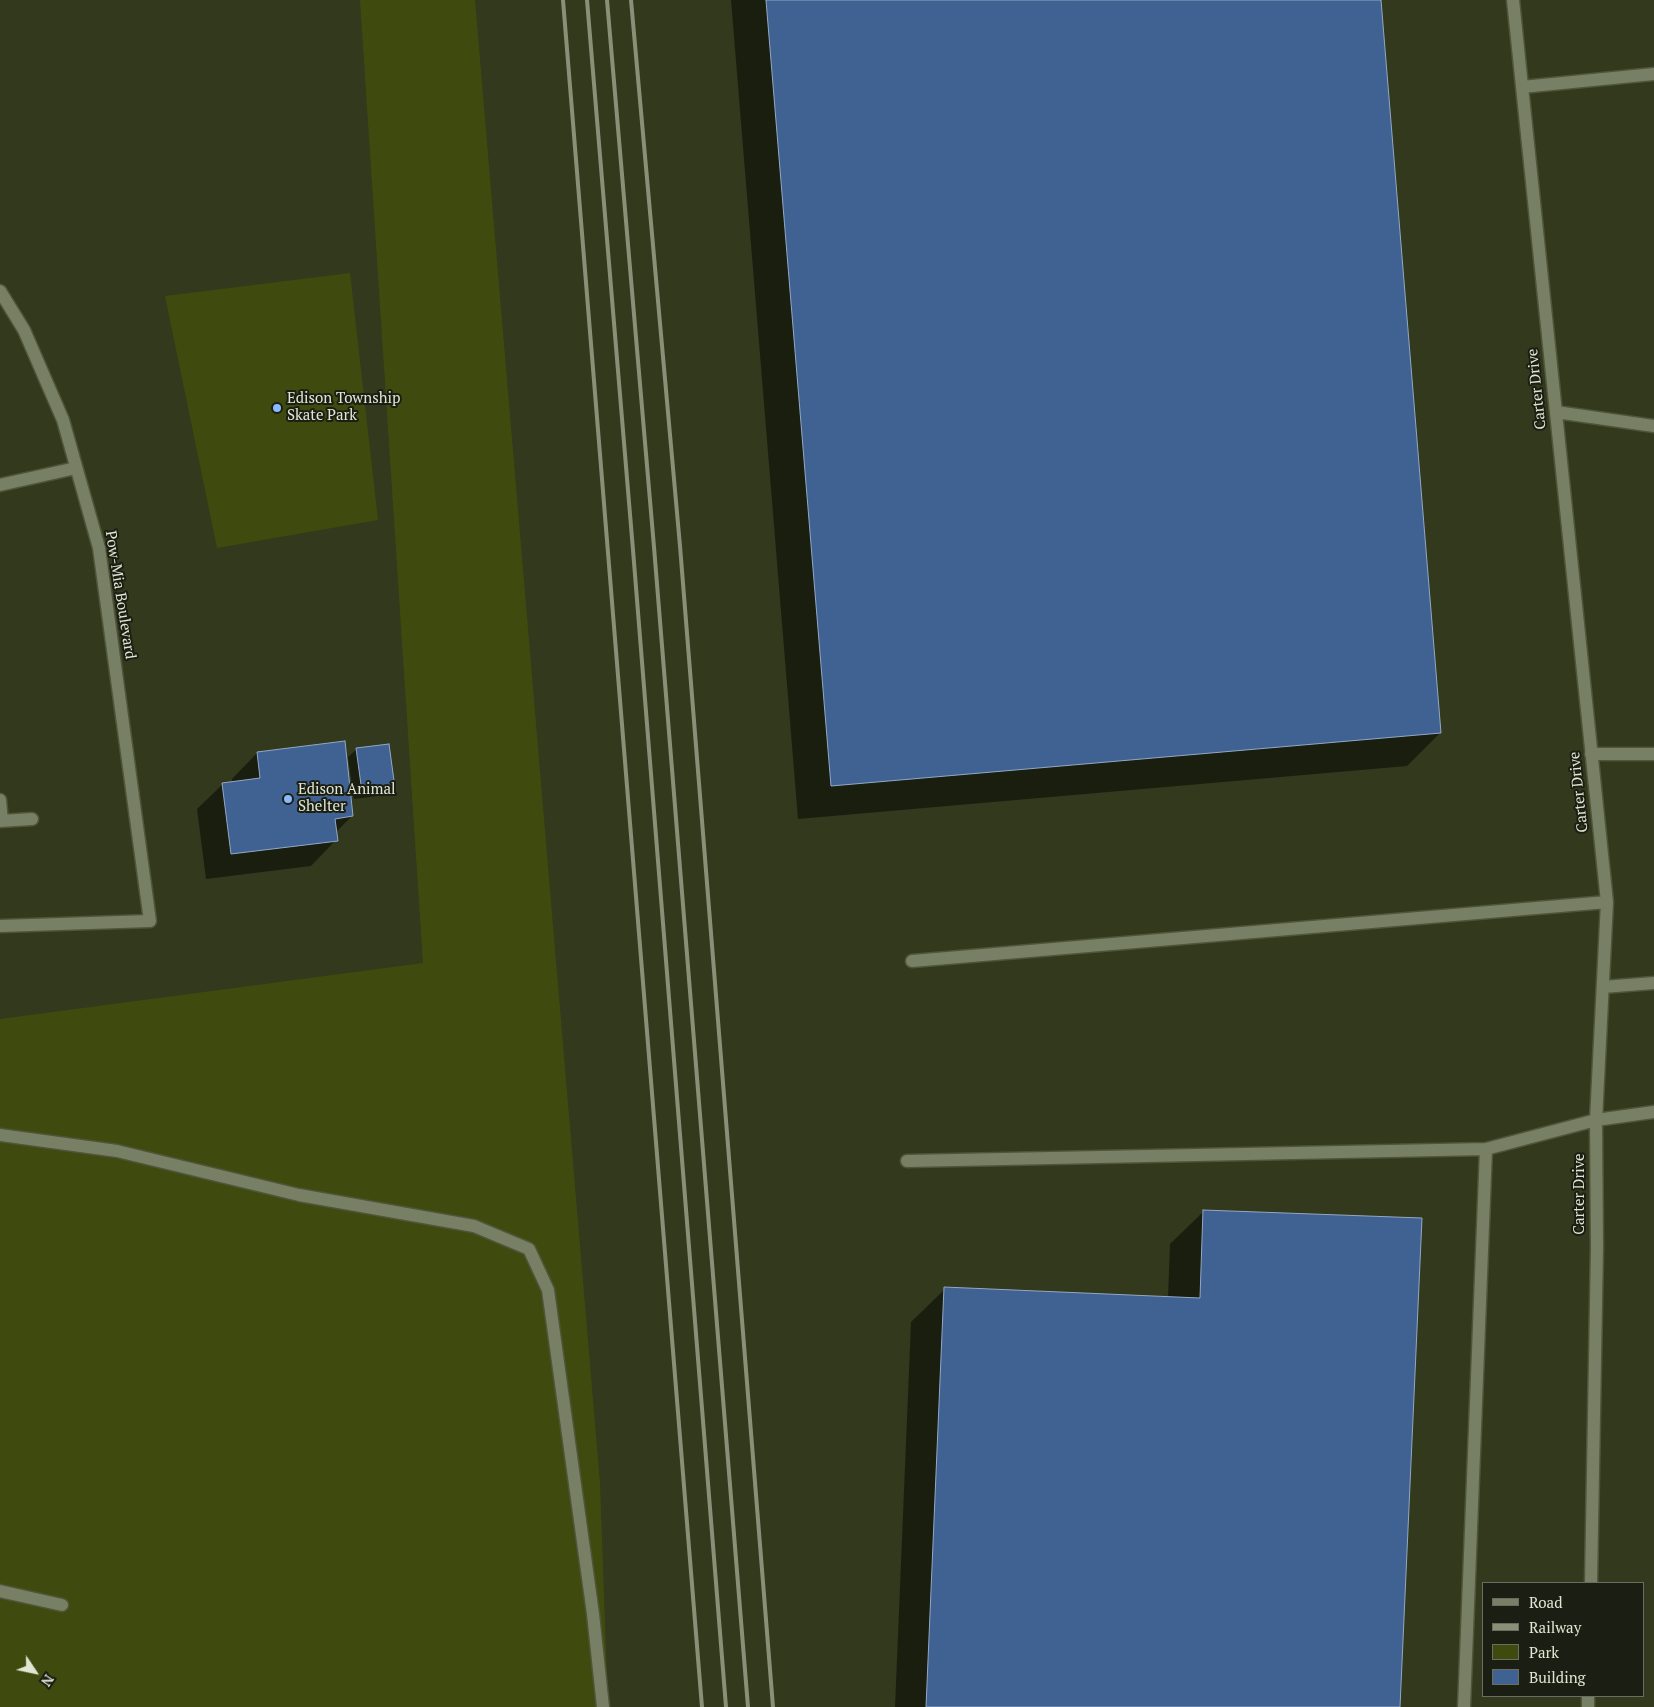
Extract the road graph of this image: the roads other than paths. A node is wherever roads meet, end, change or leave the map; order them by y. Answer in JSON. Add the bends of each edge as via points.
{"nodes":[{"id":1,"x":1512,"y":0,"type":"edge"},
{"id":2,"x":1654,"y":74,"type":"edge"},
{"id":3,"x":1522,"y":87,"type":"junction"},
{"id":4,"x":0,"y":290,"type":"edge"},
{"id":5,"x":1556,"y":412,"type":"junction"},
{"id":6,"x":1654,"y":426,"type":"edge"},
{"id":7,"x":76,"y":468,"type":"junction"},
{"id":8,"x":0,"y":485,"type":"edge"},
{"id":9,"x":1592,"y":754,"type":"junction"},
{"id":10,"x":1654,"y":754,"type":"edge"},
{"id":11,"x":0,"y":800,"type":"edge"},
{"id":12,"x":32,"y":819,"type":"dead end"},
{"id":13,"x":1,"y":821,"type":"edge"},
{"id":14,"x":1607,"y":902,"type":"junction"},
{"id":15,"x":0,"y":926,"type":"edge"},
{"id":16,"x":912,"y":961,"type":"dead end"},
{"id":17,"x":1654,"y":983,"type":"edge"},
{"id":18,"x":1603,"y":987,"type":"junction"},
{"id":19,"x":1654,"y":1112,"type":"edge"},
{"id":20,"x":1596,"y":1120,"type":"junction"},
{"id":21,"x":0,"y":1135,"type":"edge"},
{"id":22,"x":1486,"y":1149,"type":"junction"},
{"id":23,"x":907,"y":1161,"type":"dead end"},
{"id":24,"x":1591,"y":1582,"type":"edge"},
{"id":25,"x":0,"y":1591,"type":"edge"},
{"id":26,"x":62,"y":1605,"type":"dead end"},
{"id":27,"x":603,"y":1707,"type":"edge"},
{"id":28,"x":1464,"y":1707,"type":"edge"}],
"edges":[{"from":1,"to":3,"type":"street","name":"Carter Drive"},
{"from":2,"to":3,"type":"street"},
{"from":3,"to":5,"type":"street","name":"Carter Drive"},
{"from":4,"to":7,"type":"street","name":"Pow-Mia Boulevard","via":[[24,330],[62,420]]},
{"from":5,"to":6,"type":"street"},
{"from":5,"to":9,"type":"street","name":"Carter Drive"},
{"from":7,"to":8,"type":"street"},
{"from":7,"to":15,"type":"street","name":"Pow-Mia Boulevard","via":[[99,548],[150,921]]},
{"from":9,"to":10,"type":"street"},
{"from":9,"to":14,"type":"street","name":"Carter Drive"},
{"from":11,"to":13,"type":"street"},
{"from":12,"to":13,"type":"street"},
{"from":14,"to":16,"type":"street"},
{"from":14,"to":18,"type":"street","name":"Carter Drive"},
{"from":17,"to":18,"type":"street"},
{"from":18,"to":20,"type":"street","name":"Carter Drive"},
{"from":19,"to":20,"type":"street"},
{"from":20,"to":22,"type":"street"},
{"from":20,"to":24,"type":"street","name":"Carter Drive"},
{"from":21,"to":27,"type":"street","via":[[117,1151],[299,1195],[474,1226],[529,1249],[548,1290]]},
{"from":22,"to":23,"type":"street"},
{"from":22,"to":28,"type":"street"},
{"from":25,"to":26,"type":"street"}]}
